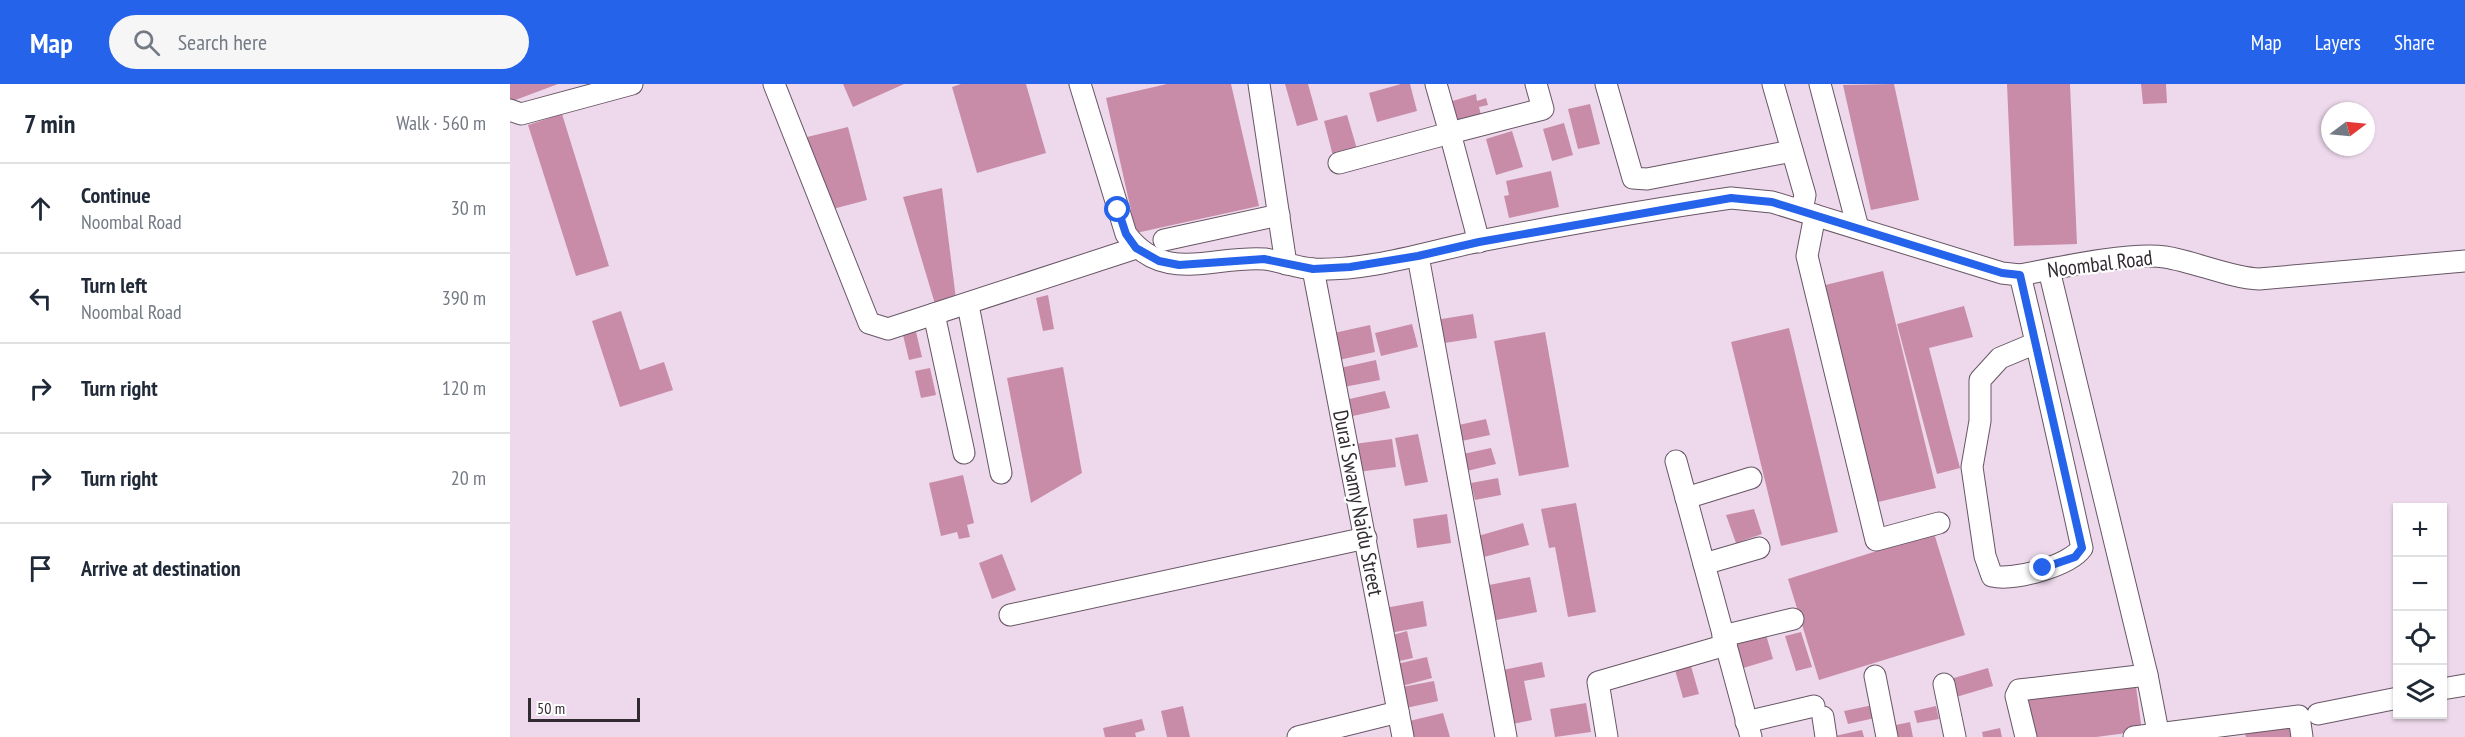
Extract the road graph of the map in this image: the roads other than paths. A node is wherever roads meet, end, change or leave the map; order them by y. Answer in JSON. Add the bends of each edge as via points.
{"nodes":[{"id":1,"x":632,"y":84,"type":"edge"},
{"id":2,"x":774,"y":84,"type":"edge"},
{"id":3,"x":1080,"y":84,"type":"edge"},
{"id":4,"x":1259,"y":84,"type":"edge"},
{"id":5,"x":1436,"y":84,"type":"edge"},
{"id":6,"x":1536,"y":84,"type":"edge"},
{"id":7,"x":1606,"y":84,"type":"edge"},
{"id":8,"x":1773,"y":84,"type":"edge"},
{"id":9,"x":1820,"y":84,"type":"edge"},
{"id":10,"x":510,"y":110,"type":"edge"},
{"id":11,"x":1450,"y":133,"type":"junction"},
{"id":12,"x":1792,"y":151,"type":"junction"},
{"id":13,"x":1339,"y":163,"type":"dead end"},
{"id":14,"x":1809,"y":213,"type":"junction"},
{"id":15,"x":1279,"y":215,"type":"junction"},
{"id":16,"x":1858,"y":228,"type":"junction"},
{"id":17,"x":1164,"y":240,"type":"dead end"},
{"id":18,"x":1479,"y":242,"type":"junction"},
{"id":19,"x":1136,"y":248,"type":"junction"},
{"id":20,"x":1418,"y":256,"type":"junction"},
{"id":21,"x":2465,"y":261,"type":"edge"},
{"id":22,"x":1286,"y":264,"type":"junction"},
{"id":23,"x":1313,"y":269,"type":"junction"},
{"id":24,"x":2049,"y":270,"type":"junction"},
{"id":25,"x":2020,"y":275,"type":"junction"},
{"id":26,"x":968,"y":305,"type":"junction"},
{"id":27,"x":934,"y":314,"type":"junction"},
{"id":28,"x":2036,"y":343,"type":"junction"},
{"id":29,"x":964,"y":453,"type":"dead end"},
{"id":30,"x":1676,"y":461,"type":"dead end"},
{"id":31,"x":1001,"y":473,"type":"dead end"},
{"id":32,"x":1751,"y":478,"type":"dead end"},
{"id":33,"x":1686,"y":498,"type":"junction"},
{"id":34,"x":1939,"y":523,"type":"dead end"},
{"id":35,"x":1366,"y":538,"type":"junction"},
{"id":36,"x":1759,"y":548,"type":"dead end"},
{"id":37,"x":1704,"y":564,"type":"junction"},
{"id":38,"x":1010,"y":615,"type":"dead end"},
{"id":39,"x":1793,"y":619,"type":"dead end"},
{"id":40,"x":1725,"y":640,"type":"junction"},
{"id":41,"x":2147,"y":675,"type":"junction"},
{"id":42,"x":1875,"y":676,"type":"dead end"},
{"id":43,"x":1944,"y":684,"type":"dead end"},
{"id":44,"x":2465,"y":685,"type":"edge"},
{"id":45,"x":2447,"y":688,"type":"edge"},
{"id":46,"x":2393,"y":699,"type":"edge"},
{"id":47,"x":1398,"y":712,"type":"junction"},
{"id":48,"x":2318,"y":714,"type":"dead end"},
{"id":49,"x":1821,"y":720,"type":"edge"},
{"id":50,"x":1748,"y":729,"type":"edge"},
{"id":51,"x":2236,"y":730,"type":"edge"},
{"id":52,"x":2158,"y":735,"type":"edge"},
{"id":53,"x":1295,"y":736,"type":"edge"},
{"id":54,"x":1403,"y":737,"type":"edge"},
{"id":55,"x":1506,"y":737,"type":"edge"},
{"id":56,"x":1607,"y":737,"type":"edge"},
{"id":57,"x":1887,"y":737,"type":"edge"},
{"id":58,"x":1955,"y":737,"type":"edge"},
{"id":59,"x":2026,"y":737,"type":"edge"},
{"id":60,"x":2134,"y":737,"type":"edge"},
{"id":61,"x":2302,"y":737,"type":"edge"}],
"edges":[{"from":1,"to":10,"type":"street","via":[[520,114]]},
{"from":2,"to":27,"type":"street","via":[[869,323],[888,329]]},
{"from":3,"to":19,"type":"street","via":[[1126,234]]},
{"from":4,"to":15,"type":"street"},
{"from":5,"to":11,"type":"street"},
{"from":6,"to":11,"type":"street","via":[[1543,109]]},
{"from":7,"to":12,"type":"street","via":[[1633,178],[1649,185],[1717,172]]},
{"from":8,"to":12,"type":"street"},
{"from":9,"to":16,"type":"street"},
{"from":11,"to":13,"type":"street"},
{"from":11,"to":18,"type":"street"},
{"from":12,"to":14,"type":"street"},
{"from":14,"to":16,"type":"street","name":"Noombal Road"},
{"from":14,"to":18,"type":"street","name":"Noombal Road","via":[[1772,202],[1731,198]]},
{"from":14,"to":34,"type":"street","via":[[1807,256],[1876,540]]},
{"from":15,"to":17,"type":"street"},
{"from":15,"to":22,"type":"street"},
{"from":16,"to":25,"type":"street","name":"Noombal Road","via":[[2002,273]]},
{"from":18,"to":20,"type":"street","name":"Noombal Road"},
{"from":19,"to":22,"type":"street","name":"Noombal Road","via":[[1159,261],[1179,265],[1264,259]]},
{"from":19,"to":26,"type":"street"},
{"from":20,"to":23,"type":"street","name":"Noombal Road"},
{"from":20,"to":55,"type":"street"},
{"from":21,"to":24,"type":"street","name":"Noombal Road","via":[[2259,279],[2164,256]]},
{"from":22,"to":23,"type":"street","name":"Noombal Road"},
{"from":23,"to":35,"type":"street","name":"Durai Swamy Naidu Street"},
{"from":24,"to":25,"type":"street","name":"Noombal Road"},
{"from":24,"to":41,"type":"street"},
{"from":25,"to":28,"type":"street"},
{"from":26,"to":27,"type":"street"},
{"from":26,"to":31,"type":"street"},
{"from":27,"to":29,"type":"street"},
{"from":28,"to":28,"type":"street","via":[[2082,548],[2075,557],[2002,578],[1992,576],[1985,556],[1972,467],[1980,421],[1980,381],[2000,358]]},
{"from":30,"to":33,"type":"street"},
{"from":32,"to":33,"type":"street"},
{"from":33,"to":37,"type":"street"},
{"from":35,"to":38,"type":"street"},
{"from":35,"to":47,"type":"street","name":"Durai Swamy Naidu Street"},
{"from":36,"to":37,"type":"street"},
{"from":37,"to":40,"type":"street"},
{"from":39,"to":40,"type":"street"},
{"from":40,"to":50,"type":"street"},
{"from":40,"to":56,"type":"street","via":[[1598,681]]},
{"from":41,"to":52,"type":"street"},
{"from":41,"to":59,"type":"street","via":[[2019,690],[2016,696]]},
{"from":42,"to":57,"type":"street"},
{"from":43,"to":58,"type":"street"},
{"from":44,"to":45,"type":"street"},
{"from":46,"to":48,"type":"street"},
{"from":47,"to":53,"type":"street"},
{"from":47,"to":54,"type":"street","name":"Durai Swamy Naidu Street"},
{"from":49,"to":50,"type":"street"},
{"from":51,"to":52,"type":"street"},
{"from":51,"to":61,"type":"street","via":[[2299,716]]},
{"from":52,"to":60,"type":"street"}]}
